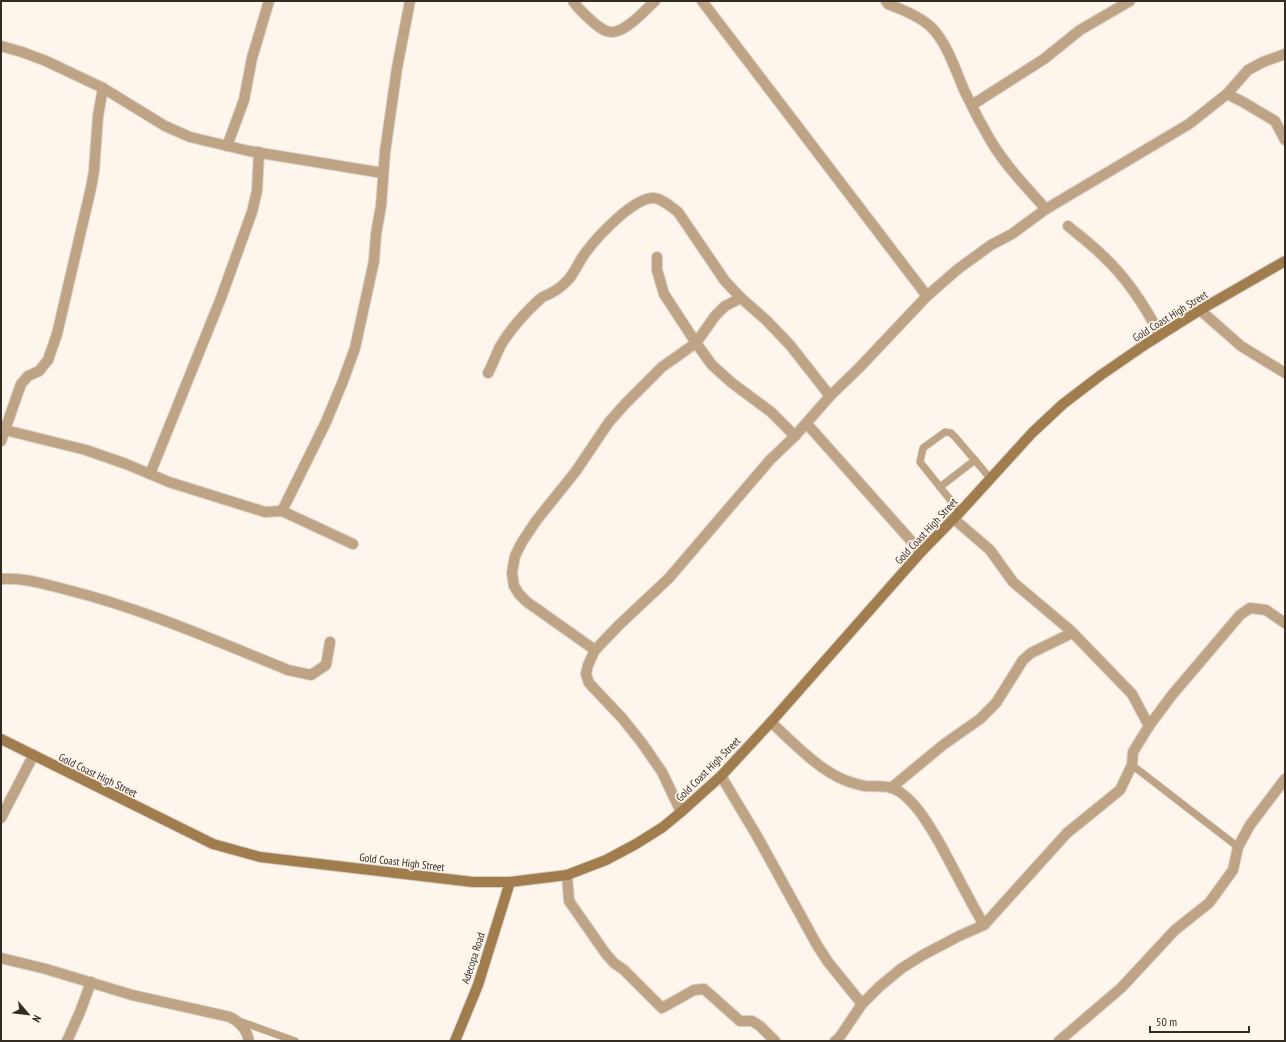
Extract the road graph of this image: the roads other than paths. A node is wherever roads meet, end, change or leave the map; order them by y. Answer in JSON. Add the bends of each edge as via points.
{"nodes":[{"id":1,"x":269,"y":1,"type":"edge"},
{"id":2,"x":410,"y":1,"type":"edge"},
{"id":3,"x":572,"y":1,"type":"edge"},
{"id":4,"x":655,"y":1,"type":"edge"},
{"id":5,"x":702,"y":1,"type":"edge"},
{"id":6,"x":886,"y":1,"type":"edge"},
{"id":7,"x":1130,"y":1,"type":"edge"},
{"id":8,"x":1,"y":46,"type":"edge"},
{"id":9,"x":1285,"y":54,"type":"edge"},
{"id":10,"x":103,"y":88,"type":"junction"},
{"id":11,"x":1227,"y":94,"type":"junction"},
{"id":12,"x":972,"y":105,"type":"junction"},
{"id":13,"x":1285,"y":140,"type":"edge"},
{"id":14,"x":228,"y":146,"type":"junction"},
{"id":15,"x":259,"y":152,"type":"junction"},
{"id":16,"x":384,"y":173,"type":"junction"},
{"id":17,"x":1046,"y":209,"type":"junction"},
{"id":18,"x":1068,"y":226,"type":"dead end"},
{"id":19,"x":657,"y":257,"type":"dead end"},
{"id":20,"x":1285,"y":261,"type":"edge"},
{"id":21,"x":927,"y":296,"type":"junction"},
{"id":22,"x":741,"y":298,"type":"junction"},
{"id":23,"x":1200,"y":310,"type":"junction"},
{"id":24,"x":1160,"y":335,"type":"junction"},
{"id":25,"x":696,"y":343,"type":"junction"},
{"id":26,"x":488,"y":373,"type":"dead end"},
{"id":27,"x":1285,"y":373,"type":"edge"},
{"id":28,"x":830,"y":396,"type":"junction"},
{"id":29,"x":807,"y":424,"type":"junction"},
{"id":30,"x":5,"y":430,"type":"junction"},
{"id":31,"x":795,"y":436,"type":"junction"},
{"id":32,"x":1,"y":441,"type":"edge"},
{"id":33,"x":975,"y":460,"type":"junction"},
{"id":34,"x":150,"y":474,"type":"junction"},
{"id":35,"x":990,"y":478,"type":"junction"},
{"id":36,"x":940,"y":487,"type":"junction"},
{"id":37,"x":282,"y":511,"type":"junction"},
{"id":38,"x":957,"y":516,"type":"junction"},
{"id":39,"x":353,"y":544,"type":"dead end"},
{"id":40,"x":922,"y":552,"type":"junction"},
{"id":41,"x":1,"y":579,"type":"edge"},
{"id":42,"x":1285,"y":622,"type":"edge"},
{"id":43,"x":1072,"y":633,"type":"junction"},
{"id":44,"x":330,"y":642,"type":"dead end"},
{"id":45,"x":595,"y":650,"type":"junction"},
{"id":46,"x":771,"y":722,"type":"junction"},
{"id":47,"x":1149,"y":726,"type":"junction"},
{"id":48,"x":1,"y":739,"type":"edge"},
{"id":49,"x":33,"y":756,"type":"junction"},
{"id":50,"x":1132,"y":765,"type":"junction"},
{"id":51,"x":720,"y":776,"type":"junction"},
{"id":52,"x":1285,"y":779,"type":"edge"},
{"id":53,"x":891,"y":788,"type":"junction"},
{"id":54,"x":682,"y":812,"type":"junction"},
{"id":55,"x":1,"y":818,"type":"edge"},
{"id":56,"x":1238,"y":847,"type":"junction"},
{"id":57,"x":567,"y":875,"type":"junction"},
{"id":58,"x":510,"y":882,"type":"junction"},
{"id":59,"x":984,"y":925,"type":"junction"},
{"id":60,"x":1,"y":958,"type":"edge"},
{"id":61,"x":91,"y":982,"type":"junction"},
{"id":62,"x":862,"y":1004,"type":"junction"},
{"id":63,"x":239,"y":1021,"type":"junction"},
{"id":64,"x":67,"y":1041,"type":"edge"},
{"id":65,"x":249,"y":1041,"type":"edge"},
{"id":66,"x":295,"y":1041,"type":"edge"},
{"id":67,"x":455,"y":1041,"type":"edge"},
{"id":68,"x":775,"y":1041,"type":"edge"},
{"id":69,"x":835,"y":1041,"type":"edge"},
{"id":70,"x":1059,"y":1041,"type":"edge"}],
"edges":[{"from":1,"to":14,"type":"street","via":[[252,58],[244,100]]},
{"from":2,"to":16,"type":"street","via":[[397,68]]},
{"from":3,"to":4,"type":"street","via":[[597,25],[612,32],[620,30],[636,19]]},
{"from":5,"to":21,"type":"street"},
{"from":6,"to":12,"type":"street","via":[[918,17],[931,28],[942,42]]},
{"from":7,"to":12,"type":"street","via":[[1080,30],[1044,59]]},
{"from":8,"to":10,"type":"street","via":[[46,61]]},
{"from":9,"to":11,"type":"street","via":[[1248,70]]},
{"from":10,"to":14,"type":"street","via":[[174,131]]},
{"from":10,"to":30,"type":"street","via":[[91,188],[57,334],[48,360],[39,371],[28,376],[21,384]]},
{"from":11,"to":13,"type":"street","via":[[1275,121]]},
{"from":11,"to":17,"type":"street","via":[[1174,134]]},
{"from":12,"to":17,"type":"street","via":[[993,144],[1019,180]]},
{"from":14,"to":15,"type":"street"},
{"from":15,"to":16,"type":"street"},
{"from":15,"to":34,"type":"street","via":[[257,191],[252,212],[221,298]]},
{"from":16,"to":37,"type":"street","via":[[374,261],[355,348],[326,422]]},
{"from":17,"to":21,"type":"street","via":[[991,245]]},
{"from":18,"to":24,"type":"street","via":[[1104,256],[1133,291]]},
{"from":19,"to":25,"type":"street","via":[[657,270],[664,294]]},
{"from":20,"to":23,"type":"street","name":"Gold Coast High Street"},
{"from":21,"to":28,"type":"street"},
{"from":22,"to":25,"type":"street","via":[[725,306],[715,316]]},
{"from":22,"to":26,"type":"street","via":[[725,281],[678,212],[660,200],[645,200],[626,210],[599,236],[562,286],[542,297],[516,324],[501,346]]},
{"from":22,"to":28,"type":"street","via":[[790,345]]},
{"from":23,"to":24,"type":"street","name":"Gold Coast High Street"},
{"from":23,"to":27,"type":"street","via":[[1241,346]]},
{"from":24,"to":35,"type":"street","name":"Gold Coast High Street","via":[[1063,404]]},
{"from":25,"to":31,"type":"street","via":[[712,365],[771,412]]},
{"from":25,"to":45,"type":"street","via":[[662,367],[609,422],[576,471],[536,522],[515,556],[512,573],[514,586],[519,594]]},
{"from":28,"to":29,"type":"street"},
{"from":29,"to":31,"type":"street"},
{"from":29,"to":40,"type":"street"},
{"from":30,"to":32,"type":"street"},
{"from":30,"to":34,"type":"street","via":[[86,450]]},
{"from":31,"to":45,"type":"street","via":[[770,460],[669,578]]},
{"from":33,"to":35,"type":"lane"},
{"from":33,"to":36,"type":"lane"},
{"from":33,"to":36,"type":"lane","via":[[951,433],[945,432],[923,448],[920,462]]},
{"from":34,"to":37,"type":"street","via":[[265,512]]},
{"from":35,"to":38,"type":"street","name":"Gold Coast High Street"},
{"from":36,"to":38,"type":"lane"},
{"from":37,"to":39,"type":"street"},
{"from":38,"to":40,"type":"street","name":"Gold Coast High Street"},
{"from":38,"to":43,"type":"street","via":[[990,550],[1013,582]]},
{"from":40,"to":46,"type":"street","name":"Gold Coast High Street"},
{"from":41,"to":44,"type":"street","via":[[26,580],[98,597],[138,610],[288,670],[311,675],[326,665]]},
{"from":42,"to":47,"type":"street","via":[[1266,610],[1250,608],[1240,615]]},
{"from":43,"to":47,"type":"street","via":[[1132,694]]},
{"from":43,"to":53,"type":"street","via":[[1031,653],[996,703]]},
{"from":45,"to":54,"type":"street","via":[[586,674],[589,683],[622,718],[646,749],[662,772]]},
{"from":46,"to":51,"type":"street","name":"Gold Coast High Street"},
{"from":46,"to":53,"type":"street","via":[[808,756],[846,781],[865,786]]},
{"from":47,"to":50,"type":"street","via":[[1133,752]]},
{"from":48,"to":49,"type":"street","name":"Gold Coast High Street"},
{"from":49,"to":55,"type":"street"},
{"from":49,"to":58,"type":"street","name":"Gold Coast High Street","via":[[213,844],[236,851],[473,882]]},
{"from":50,"to":56,"type":"lane"},
{"from":50,"to":59,"type":"street","via":[[1120,790],[1067,833]]},
{"from":51,"to":54,"type":"street","name":"Gold Coast High Street"},
{"from":51,"to":62,"type":"street","via":[[757,836],[817,945]]},
{"from":52,"to":56,"type":"street","via":[[1250,825]]},
{"from":53,"to":59,"type":"street","via":[[910,800],[920,812]]},
{"from":54,"to":57,"type":"street","name":"Gold Coast High Street","via":[[636,844],[606,860]]},
{"from":56,"to":70,"type":"street","via":[[1233,870],[1209,903],[1175,930],[1121,988]]},
{"from":57,"to":58,"type":"street","name":"Gold Coast High Street"},
{"from":57,"to":68,"type":"street","via":[[569,901],[606,954],[662,1008],[694,990],[704,989],[740,1021],[752,1021]]},
{"from":58,"to":67,"type":"street","name":"Adecopa Road","via":[[478,984]]},
{"from":59,"to":62,"type":"street","via":[[902,968]]},
{"from":60,"to":61,"type":"street"},
{"from":61,"to":63,"type":"street","via":[[132,995]]},
{"from":61,"to":64,"type":"street"},
{"from":62,"to":69,"type":"street"},
{"from":63,"to":65,"type":"street"},
{"from":63,"to":66,"type":"lane"}]}
